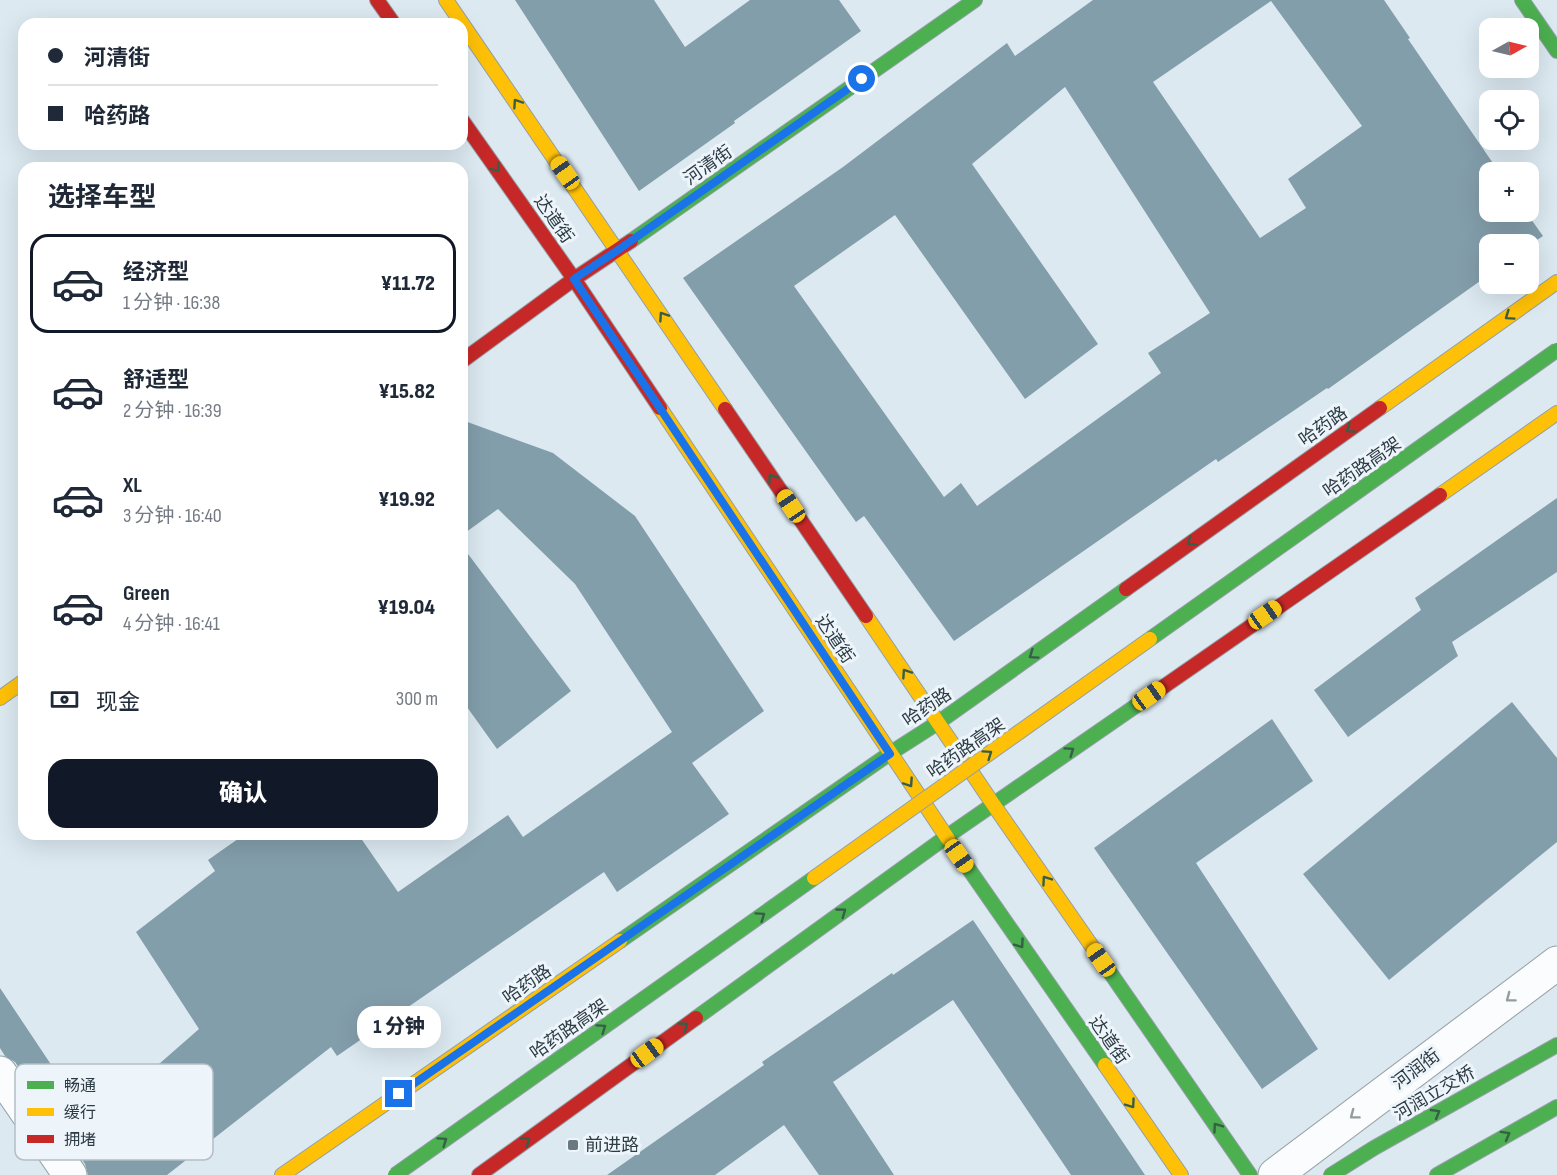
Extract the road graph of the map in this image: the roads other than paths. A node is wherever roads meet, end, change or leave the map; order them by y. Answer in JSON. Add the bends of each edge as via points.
{"nodes":[{"id":1,"x":377,"y":0,"type":"edge"},
{"id":2,"x":446,"y":0,"type":"edge"},
{"id":3,"x":975,"y":0,"type":"edge"},
{"id":4,"x":1522,"y":0,"type":"edge"},
{"id":5,"x":390,"y":18,"type":"edge"},
{"id":6,"x":458,"y":18,"type":"edge"},
{"id":7,"x":468,"y":32,"type":"edge"},
{"id":8,"x":1557,"y":51,"type":"edge"},
{"id":9,"x":468,"y":129,"type":"edge"},
{"id":10,"x":618,"y":250,"type":"junction"},
{"id":11,"x":574,"y":279,"type":"junction"},
{"id":12,"x":1557,"y":282,"type":"edge"},
{"id":13,"x":1557,"y":350,"type":"edge"},
{"id":14,"x":468,"y":357,"type":"edge"},
{"id":15,"x":1557,"y":413,"type":"edge"},
{"id":16,"x":18,"y":685,"type":"edge"},
{"id":17,"x":0,"y":698,"type":"edge"},
{"id":18,"x":939,"y":722,"type":"junction"},
{"id":19,"x":890,"y":754,"type":"junction"},
{"id":20,"x":993,"y":804,"type":"junction"},
{"id":21,"x":946,"y":837,"type":"junction"},
{"id":22,"x":1557,"y":963,"type":"edge"},
{"id":23,"x":1557,"y":1045,"type":"edge"},
{"id":24,"x":0,"y":1073,"type":"edge"},
{"id":25,"x":15,"y":1095,"type":"edge"},
{"id":26,"x":1557,"y":1107,"type":"edge"},
{"id":27,"x":60,"y":1160,"type":"edge"},
{"id":28,"x":70,"y":1175,"type":"edge"},
{"id":29,"x":282,"y":1175,"type":"edge"},
{"id":30,"x":395,"y":1175,"type":"edge"},
{"id":31,"x":479,"y":1175,"type":"edge"},
{"id":32,"x":1181,"y":1175,"type":"edge"},
{"id":33,"x":1250,"y":1175,"type":"edge"},
{"id":34,"x":1275,"y":1175,"type":"edge"},
{"id":35,"x":1331,"y":1175,"type":"edge"},
{"id":36,"x":1437,"y":1175,"type":"edge"}],
"edges":[{"from":1,"to":5,"type":"main road"},
{"from":6,"to":2,"type":"main road","one_way":true},
{"from":3,"to":10,"type":"main road","name":"河清街"},
{"from":4,"to":8,"type":"main road"},
{"from":10,"to":7,"type":"main road","one_way":true},
{"from":9,"to":11,"type":"main road","name":"达道街","one_way":true},
{"from":10,"to":11,"type":"main road","name":"河清街"},
{"from":18,"to":10,"type":"main road","one_way":true},
{"from":11,"to":14,"type":"main road","name":"河清街"},
{"from":11,"to":19,"type":"main road","name":"达道街"},
{"from":12,"to":18,"type":"main road","name":"哈药路","one_way":true},
{"from":30,"to":13,"type":"main road","name":"哈药路高架","one_way":true,"bridge":true},
{"from":20,"to":15,"type":"main road","one_way":true},
{"from":16,"to":17,"type":"main road"},
{"from":18,"to":19,"type":"main road","name":"哈药路"},
{"from":18,"to":20,"type":"main road"},
{"from":19,"to":21,"type":"main road","name":"达道街","one_way":true},
{"from":19,"to":29,"type":"main road","name":"哈药路"},
{"from":20,"to":21,"type":"main road"},
{"from":33,"to":20,"type":"main road","one_way":true},
{"from":31,"to":21,"type":"main road","one_way":true},
{"from":21,"to":32,"type":"main road","name":"达道街","one_way":true},
{"from":22,"to":34,"type":"street","name":"河润街","one_way":true},
{"from":35,"to":23,"type":"main road","name":"河润立交桥","one_way":true},
{"from":24,"to":25,"type":"street"},
{"from":36,"to":26,"type":"main road","one_way":true},
{"from":27,"to":28,"type":"street"}]}
